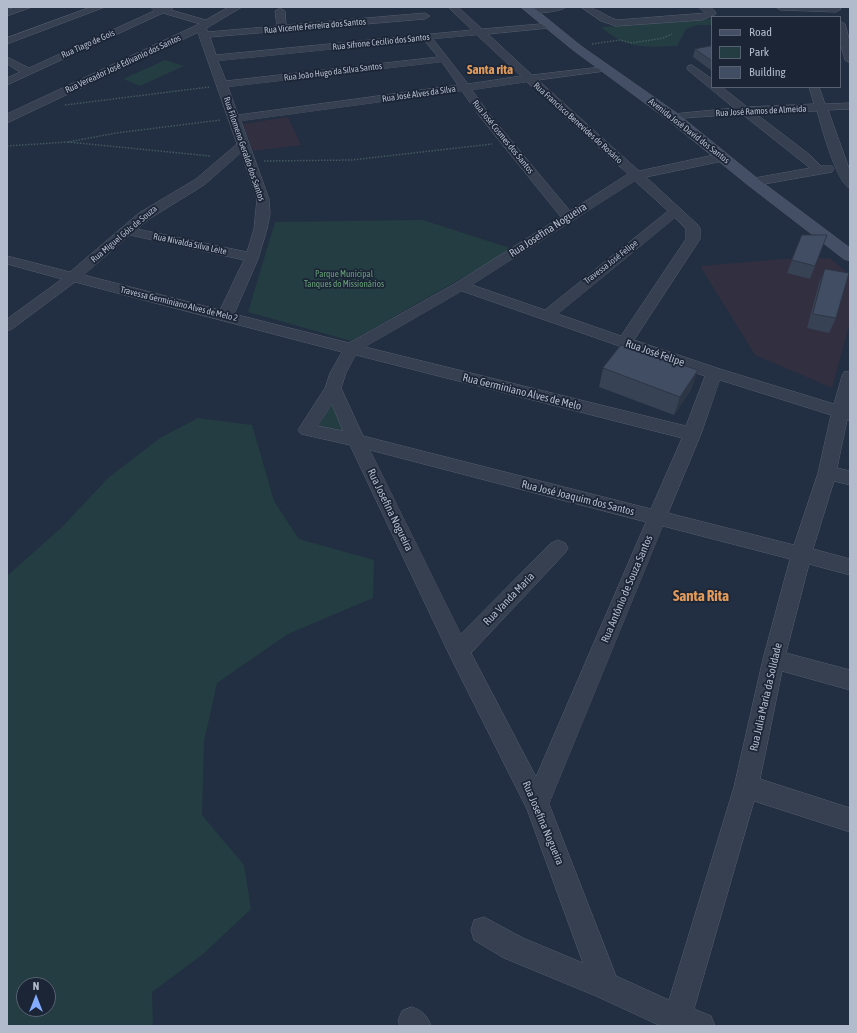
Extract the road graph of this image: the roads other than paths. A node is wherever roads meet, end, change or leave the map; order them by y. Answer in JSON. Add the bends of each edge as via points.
{"nodes":[{"id":1,"x":27,"y":7,"type":"edge"},
{"id":2,"x":100,"y":7,"type":"edge"},
{"id":3,"x":151,"y":7,"type":"edge"},
{"id":4,"x":236,"y":7,"type":"edge"},
{"id":5,"x":454,"y":7,"type":"edge"},
{"id":6,"x":561,"y":7,"type":"edge"},
{"id":7,"x":782,"y":7,"type":"edge"},
{"id":8,"x":587,"y":8,"type":"edge"},
{"id":9,"x":166,"y":9,"type":"edge"},
{"id":10,"x":528,"y":9,"type":"edge"},
{"id":11,"x":707,"y":9,"type":"edge"},
{"id":12,"x":838,"y":9,"type":"edge"},
{"id":13,"x":68,"y":10,"type":"dead end"},
{"id":14,"x":653,"y":10,"type":"dead end"},
{"id":15,"x":280,"y":11,"type":"dead end"},
{"id":16,"x":7,"y":13,"type":"edge"},
{"id":17,"x":78,"y":15,"type":"junction"},
{"id":18,"x":425,"y":16,"type":"dead end"},
{"id":19,"x":787,"y":16,"type":"edge"},
{"id":20,"x":91,"y":20,"type":"dead end"},
{"id":21,"x":665,"y":20,"type":"junction"},
{"id":22,"x":360,"y":22,"type":"junction"},
{"id":23,"x":104,"y":26,"type":"dead end"},
{"id":24,"x":549,"y":26,"type":"junction"},
{"id":25,"x":204,"y":28,"type":"junction"},
{"id":26,"x":841,"y":28,"type":"edge"},
{"id":27,"x":282,"y":29,"type":"junction"},
{"id":28,"x":117,"y":31,"type":"junction"},
{"id":29,"x":479,"y":32,"type":"junction"},
{"id":30,"x":426,"y":37,"type":"junction"},
{"id":31,"x":844,"y":40,"type":"edge"},
{"id":32,"x":7,"y":41,"type":"edge"},
{"id":33,"x":374,"y":42,"type":"junction"},
{"id":34,"x":213,"y":58,"type":"junction"},
{"id":35,"x":445,"y":59,"type":"junction"},
{"id":36,"x":7,"y":60,"type":"edge"},
{"id":37,"x":850,"y":60,"type":"edge"},
{"id":38,"x":604,"y":68,"type":"junction"},
{"id":39,"x":692,"y":68,"type":"dead end"},
{"id":40,"x":28,"y":72,"type":"junction"},
{"id":41,"x":529,"y":78,"type":"junction"},
{"id":42,"x":7,"y":82,"type":"edge"},
{"id":43,"x":711,"y":83,"type":"edge"},
{"id":44,"x":221,"y":85,"type":"junction"},
{"id":45,"x":464,"y":87,"type":"junction"},
{"id":46,"x":716,"y":88,"type":"edge"},
{"id":47,"x":814,"y":88,"type":"edge"},
{"id":48,"x":850,"y":106,"type":"edge"},
{"id":49,"x":821,"y":108,"type":"junction"},
{"id":50,"x":746,"y":110,"type":"junction"},
{"id":51,"x":673,"y":117,"type":"junction"},
{"id":52,"x":7,"y":119,"type":"edge"},
{"id":53,"x":234,"y":119,"type":"junction"},
{"id":54,"x":245,"y":151,"type":"junction"},
{"id":55,"x":850,"y":153,"type":"edge"},
{"id":56,"x":837,"y":154,"type":"junction"},
{"id":57,"x":723,"y":157,"type":"junction"},
{"id":58,"x":806,"y":158,"type":"junction"},
{"id":59,"x":842,"y":167,"type":"junction"},
{"id":60,"x":818,"y":171,"type":"junction"},
{"id":61,"x":636,"y":175,"type":"junction"},
{"id":62,"x":752,"y":182,"type":"junction"},
{"id":63,"x":850,"y":184,"type":"edge"},
{"id":64,"x":676,"y":211,"type":"junction"},
{"id":65,"x":568,"y":217,"type":"junction"},
{"id":66,"x":128,"y":231,"type":"junction"},
{"id":67,"x":835,"y":243,"type":"junction"},
{"id":68,"x":850,"y":248,"type":"edge"},
{"id":69,"x":850,"y":256,"type":"edge"},
{"id":70,"x":251,"y":257,"type":"junction"},
{"id":71,"x":7,"y":260,"type":"edge"},
{"id":72,"x":73,"y":277,"type":"junction"},
{"id":73,"x":461,"y":286,"type":"junction"},
{"id":74,"x":548,"y":315,"type":"junction"},
{"id":75,"x":226,"y":316,"type":"junction"},
{"id":76,"x":7,"y":326,"type":"edge"},
{"id":77,"x":624,"y":343,"type":"junction"},
{"id":78,"x":351,"y":349,"type":"junction"},
{"id":79,"x":714,"y":373,"type":"junction"},
{"id":80,"x":850,"y":376,"type":"edge"},
{"id":81,"x":333,"y":388,"type":"junction"},
{"id":82,"x":845,"y":413,"type":"edge"},
{"id":83,"x":692,"y":434,"type":"junction"},
{"id":84,"x":356,"y":440,"type":"junction"},
{"id":85,"x":827,"y":473,"type":"junction"},
{"id":86,"x":850,"y":478,"type":"edge"},
{"id":87,"x":656,"y":518,"type":"junction"},
{"id":88,"x":558,"y":548,"type":"dead end"},
{"id":89,"x":801,"y":555,"type":"junction"},
{"id":90,"x":850,"y":568,"type":"edge"},
{"id":91,"x":459,"y":650,"type":"junction"},
{"id":92,"x":774,"y":659,"type":"junction"},
{"id":93,"x":850,"y":680,"type":"edge"},
{"id":94,"x":746,"y":787,"type":"junction"},
{"id":95,"x":537,"y":804,"type":"junction"},
{"id":96,"x":850,"y":820,"type":"edge"},
{"id":97,"x":484,"y":930,"type":"dead end"},
{"id":98,"x":606,"y":986,"type":"junction"},
{"id":99,"x":684,"y":1023,"type":"edge"}],
"edges":[{"from":1,"to":16,"type":"street"},
{"from":2,"to":17,"type":"street"},
{"from":3,"to":9,"type":"street"},
{"from":4,"to":25,"type":"street","name":"Rua Vereador José Edivanio dos Santos"},
{"from":5,"to":29,"type":"street","name":"Rua Francisco Benevides do Rosário","via":[[473,23]]},
{"from":6,"to":10,"type":"street"},
{"from":7,"to":12,"type":"street"},
{"from":7,"to":19,"type":"street"},
{"from":8,"to":21,"type":"street","via":[[604,19],[616,22]]},
{"from":9,"to":25,"type":"street"},
{"from":9,"to":28,"type":"street","name":"Rua Tiago de Gois"},
{"from":10,"to":24,"type":"main road","name":"Avenida José David dos Santos"},
{"from":11,"to":21,"type":"street","via":[[708,15],[702,17]]},
{"from":13,"to":17,"type":"street"},
{"from":14,"to":21,"type":"street"},
{"from":15,"to":27,"type":"street"},
{"from":17,"to":20,"type":"street"},
{"from":17,"to":32,"type":"street"},
{"from":18,"to":22,"type":"street","name":"Rua Vicente Ferreira dos Santos"},
{"from":22,"to":27,"type":"street","name":"Rua Vicente Ferreira dos Santos"},
{"from":22,"to":33,"type":"street"},
{"from":23,"to":28,"type":"street"},
{"from":24,"to":29,"type":"street","name":"Rua Sifrone Cecilio dos Santos"},
{"from":24,"to":38,"type":"main road","name":"Avenida José David dos Santos"},
{"from":25,"to":27,"type":"street","name":"Rua Vicente Ferreira dos Santos"},
{"from":25,"to":34,"type":"street","name":"Rua Filomeno Geraldo dos Santos"},
{"from":25,"to":52,"type":"street","name":"Rua Vereador José Edivanio dos Santos"},
{"from":26,"to":31,"type":"street"},
{"from":28,"to":40,"type":"street","name":"Rua Tiago de Gois"},
{"from":29,"to":30,"type":"street","name":"Rua Sifrone Cecilio dos Santos"},
{"from":29,"to":41,"type":"street","name":"Rua Francisco Benevides do Rosário"},
{"from":30,"to":33,"type":"street","name":"Rua Sifrone Cecilio dos Santos"},
{"from":30,"to":35,"type":"street","name":"Rua José Cosmes dos Santos"},
{"from":31,"to":37,"type":"street"},
{"from":33,"to":34,"type":"street","name":"Rua Sifrone Cecilio dos Santos"},
{"from":34,"to":44,"type":"street","name":"Rua Filomeno Geraldo dos Santos"},
{"from":35,"to":44,"type":"street","name":"Rua João Hugo da Silva Santos"},
{"from":35,"to":45,"type":"street","name":"Rua José Cosmes dos Santos"},
{"from":36,"to":40,"type":"street"},
{"from":38,"to":41,"type":"street","name":"Rua José Alves da Silva"},
{"from":38,"to":51,"type":"main road","name":"Avenida José David dos Santos"},
{"from":39,"to":43,"type":"street"},
{"from":40,"to":42,"type":"street","name":"Rua Tiago de Gois"},
{"from":41,"to":45,"type":"street","name":"Rua José Alves da Silva"},
{"from":41,"to":61,"type":"street","name":"Rua Francisco Benevides do Rosário"},
{"from":44,"to":53,"type":"street","name":"Rua Filomeno Geraldo dos Santos"},
{"from":45,"to":53,"type":"street","name":"Rua José Alves da Silva"},
{"from":45,"to":65,"type":"street","name":"Rua José Cosmes dos Santos"},
{"from":46,"to":50,"type":"street"},
{"from":47,"to":49,"type":"street"},
{"from":48,"to":49,"type":"street","name":"Rua José Ramos de Almeida"},
{"from":49,"to":50,"type":"street","name":"Rua José Ramos de Almeida"},
{"from":49,"to":56,"type":"street"},
{"from":50,"to":51,"type":"street","name":"Rua José Ramos de Almeida"},
{"from":50,"to":58,"type":"street"},
{"from":51,"to":57,"type":"main road","name":"Avenida José David dos Santos"},
{"from":53,"to":54,"type":"street","name":"Rua Filomeno Geraldo dos Santos"},
{"from":54,"to":66,"type":"street","name":"Rua Miguel Góis de Souza","via":[[228,157],[200,182],[154,209]]},
{"from":54,"to":70,"type":"street","name":"Rua Filomeno Geraldo dos Santos","via":[[264,212]]},
{"from":55,"to":56,"type":"street"},
{"from":56,"to":58,"type":"street"},
{"from":56,"to":59,"type":"street"},
{"from":57,"to":61,"type":"street","name":"Rua Josefina Nogueira"},
{"from":57,"to":62,"type":"main road","name":"Avenida José David dos Santos"},
{"from":58,"to":60,"type":"street"},
{"from":59,"to":60,"type":"street"},
{"from":59,"to":63,"type":"street"},
{"from":60,"to":62,"type":"street"},
{"from":61,"to":64,"type":"street","name":"Rua Francisco Benevides do Rosário"},
{"from":61,"to":65,"type":"street","name":"Rua Josefina Nogueira"},
{"from":62,"to":67,"type":"main road","name":"Avenida José David dos Santos"},
{"from":64,"to":74,"type":"street","name":"Travessa José Felipe"},
{"from":64,"to":77,"type":"street","name":"Rua Francisco Benevides do Rosário","via":[[693,228],[693,239]]},
{"from":65,"to":73,"type":"street","name":"Rua Josefina Nogueira"},
{"from":66,"to":70,"type":"street","name":"Rua Nivalda Silva Leite"},
{"from":66,"to":72,"type":"street","name":"Rua Miguel Góis de Souza"},
{"from":67,"to":68,"type":"street"},
{"from":67,"to":69,"type":"main road","name":"Avenida José David dos Santos"},
{"from":70,"to":75,"type":"street","name":"Rua Filomeno Geraldo dos Santos"},
{"from":71,"to":72,"type":"street","name":"Travessa Germiniano Alves de Melo 2"},
{"from":72,"to":75,"type":"street","name":"Travessa Germiniano Alves de Melo 2"},
{"from":72,"to":76,"type":"street","name":"Rua Miguel Góis de Souza"},
{"from":73,"to":74,"type":"street","name":"Rua José Felipe"},
{"from":73,"to":78,"type":"street","name":"Rua Josefina Nogueira"},
{"from":74,"to":77,"type":"street","name":"Rua José Felipe"},
{"from":75,"to":78,"type":"street","name":"Travessa Germiniano Alves de Melo 2"},
{"from":77,"to":79,"type":"street","name":"Rua José Felipe"},
{"from":78,"to":81,"type":"street"},
{"from":78,"to":83,"type":"street","name":"Rua Germiniano Alves de Melo"},
{"from":79,"to":82,"type":"street","name":"Rua José Felipe"},
{"from":79,"to":83,"type":"street","name":"Rua Antônio de Souza Santos"},
{"from":80,"to":82,"type":"street","name":"Rua Julia Maria da Solidade"},
{"from":81,"to":84,"type":"street","name":"Rua Josefina Nogueira"},
{"from":81,"to":84,"type":"street","name":"Rua José Joaquim dos Santos","via":[[308,430]]},
{"from":82,"to":85,"type":"street","name":"Rua Julia Maria da Solidade"},
{"from":83,"to":87,"type":"street","name":"Rua Antônio de Souza Santos"},
{"from":84,"to":87,"type":"street","name":"Rua José Joaquim dos Santos"},
{"from":84,"to":91,"type":"street","name":"Rua Josefina Nogueira"},
{"from":85,"to":86,"type":"street"},
{"from":85,"to":89,"type":"street","name":"Rua Julia Maria da Solidade"},
{"from":87,"to":89,"type":"street","name":"Rua José Joaquim dos Santos"},
{"from":87,"to":95,"type":"street","name":"Rua Antônio de Souza Santos"},
{"from":88,"to":91,"type":"street","name":"Rua Vanda Maria"},
{"from":89,"to":90,"type":"street","name":"Rua José Joaquim dos Santos"},
{"from":89,"to":92,"type":"street","name":"Rua Julia Maria da Solidade"},
{"from":91,"to":95,"type":"street","name":"Rua Josefina Nogueira"},
{"from":92,"to":93,"type":"street"},
{"from":92,"to":94,"type":"street","name":"Rua Julia Maria da Solidade"},
{"from":94,"to":96,"type":"street"},
{"from":94,"to":99,"type":"street","name":"Rua Julia Maria da Solidade"},
{"from":95,"to":98,"type":"street","name":"Rua Josefina Nogueira"},
{"from":97,"to":98,"type":"street","via":[[514,948]]},
{"from":98,"to":99,"type":"street"}]}
